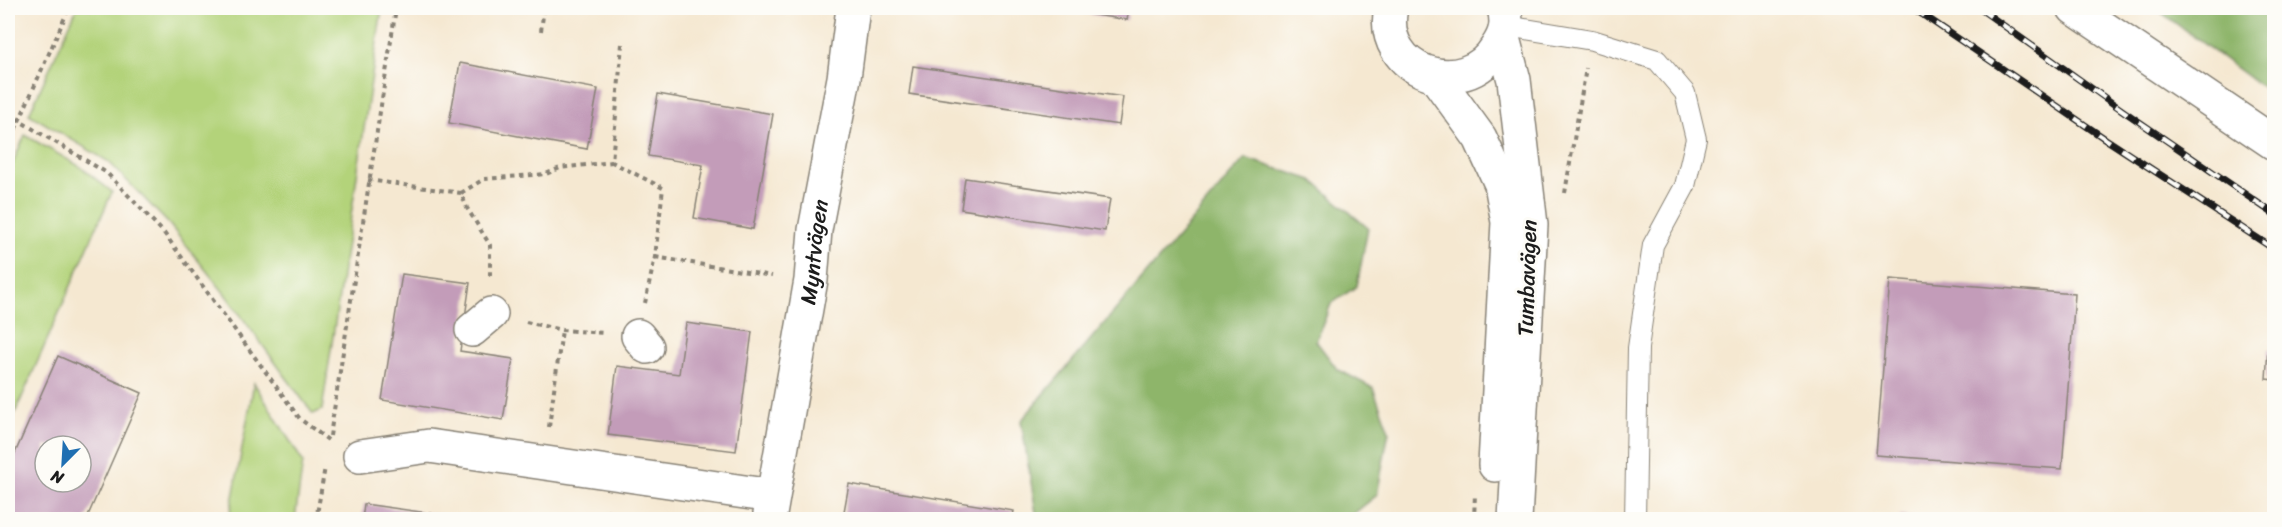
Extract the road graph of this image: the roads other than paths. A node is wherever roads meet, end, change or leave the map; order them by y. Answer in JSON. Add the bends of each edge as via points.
{"nodes":[{"id":1,"x":853,"y":8,"type":"edge"},
{"id":2,"x":2074,"y":8,"type":"edge"},
{"id":3,"x":1390,"y":9,"type":"edge"},
{"id":4,"x":1507,"y":19,"type":"edge"},
{"id":5,"x":1435,"y":76,"type":"junction"},
{"id":6,"x":2274,"y":143,"type":"edge"},
{"id":7,"x":360,"y":456,"type":"dead end"},
{"id":8,"x":771,"y":508,"type":"edge"},
{"id":9,"x":1492,"y":519,"type":"edge"},
{"id":10,"x":1515,"y":519,"type":"edge"},
{"id":11,"x":1635,"y":519,"type":"edge"}],
"edges":[{"from":1,"to":8,"type":"main road","name":"Myntvägen"},
{"from":2,"to":6,"type":"main road"},
{"from":3,"to":5,"type":"main road","via":[[1392,37],[1401,55]]},
{"from":4,"to":5,"type":"main road","via":[[1490,60],[1480,68],[1461,76]]},
{"from":4,"to":10,"type":"main road","name":"Tumbavägen","via":[[1531,225]]},
{"from":4,"to":11,"type":"lane","via":[[1657,60],[1685,93],[1696,139],[1685,186],[1653,245],[1638,348]]},
{"from":5,"to":9,"type":"main road","name":"Tumbavägen","via":[[1480,138],[1501,184],[1508,222]]},
{"from":7,"to":8,"type":"main road","name":"Myntvägen","via":[[429,446],[543,463]]}]}
